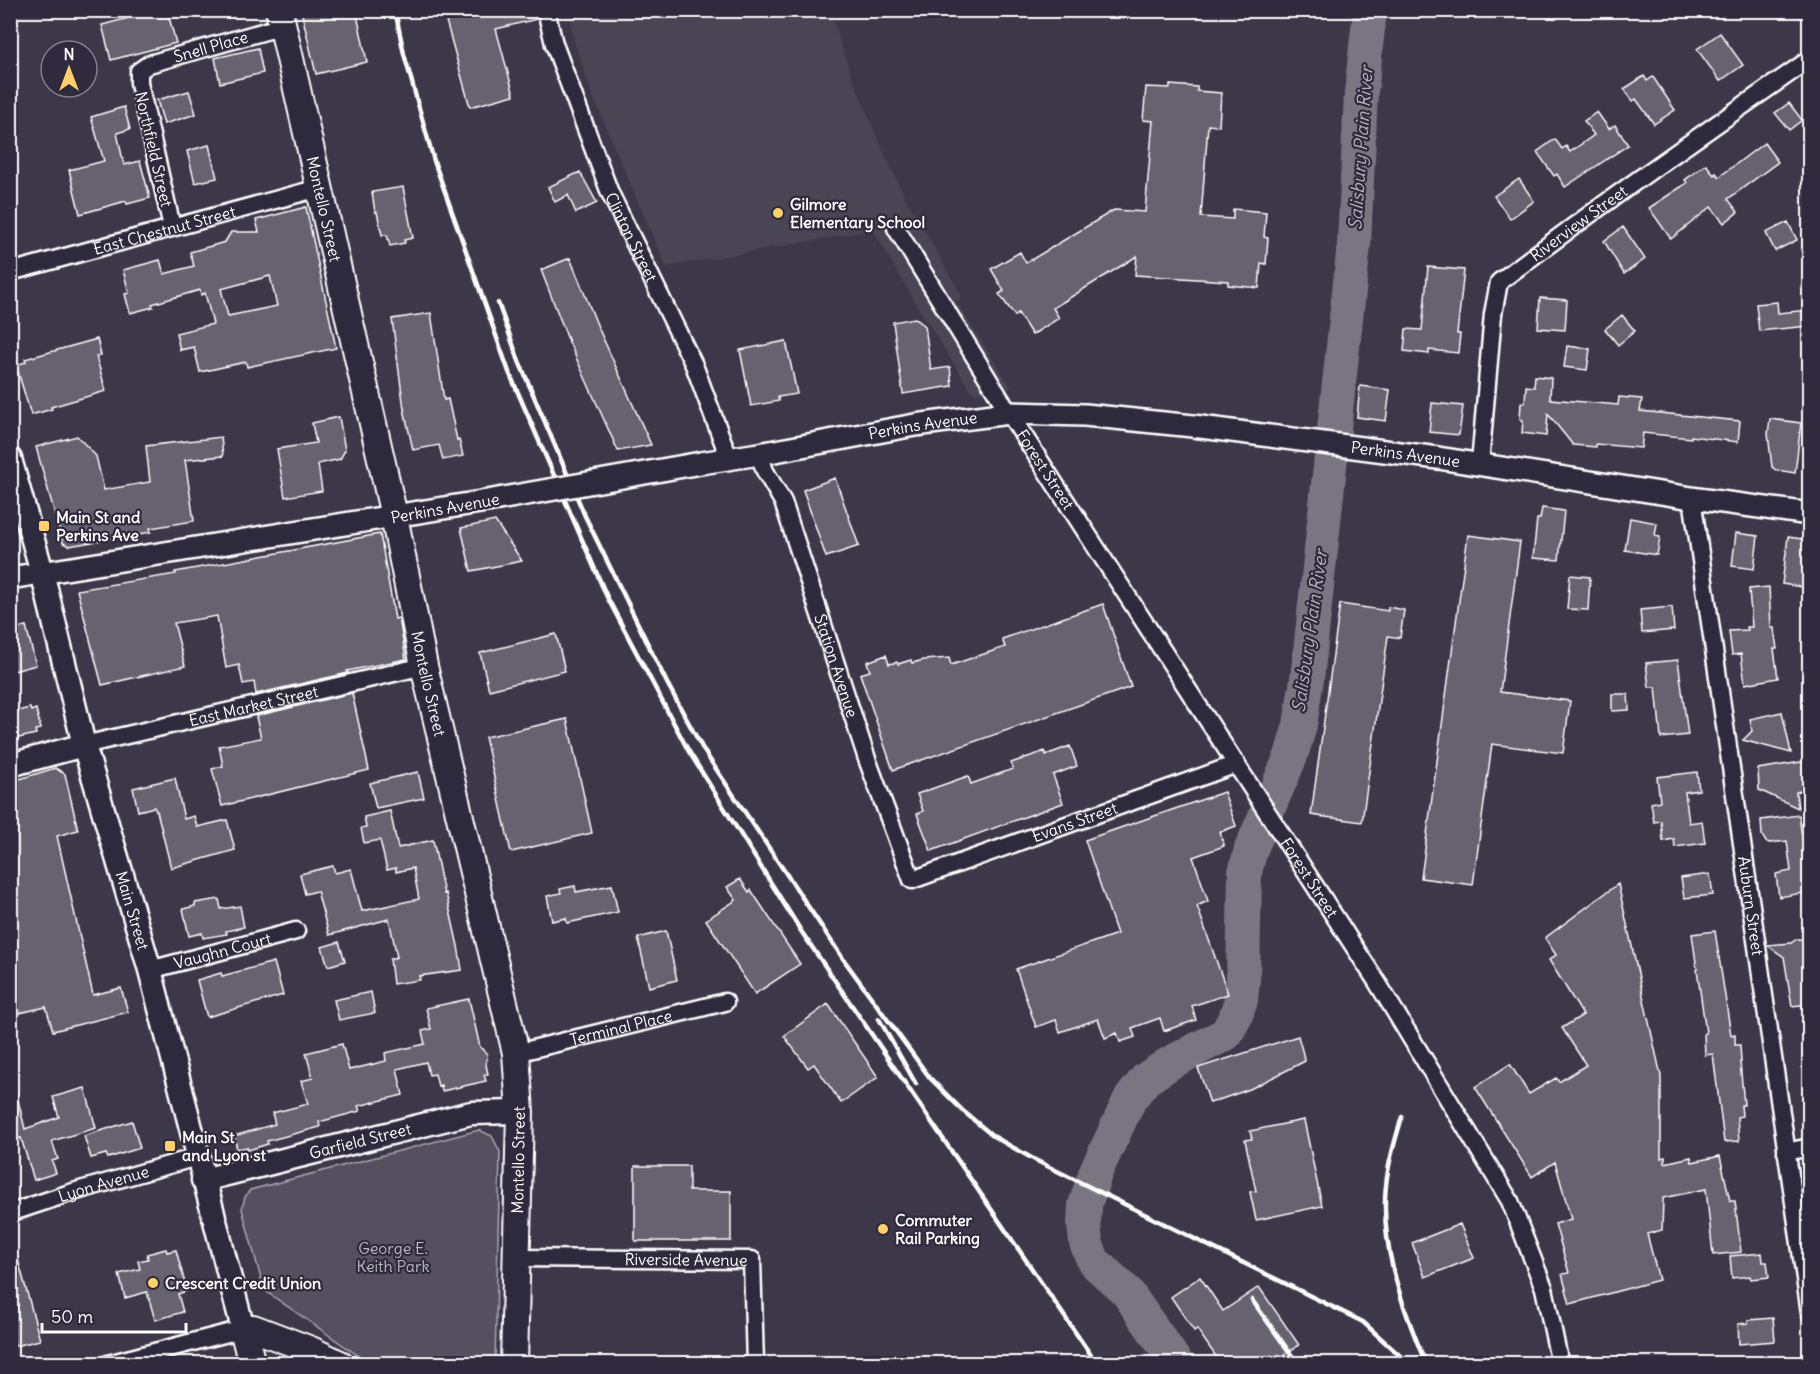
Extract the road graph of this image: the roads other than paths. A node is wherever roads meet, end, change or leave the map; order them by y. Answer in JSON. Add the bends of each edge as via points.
{"nodes":[{"id":1,"x":546,"y":10,"type":"edge"},
{"id":2,"x":281,"y":18,"type":"edge"},
{"id":3,"x":1809,"y":59,"type":"edge"},
{"id":4,"x":139,"y":71,"type":"joint"},
{"id":5,"x":319,"y":188,"type":"junction"},
{"id":6,"x":172,"y":227,"type":"junction"},
{"id":7,"x":896,"y":228,"type":"dead end"},
{"id":8,"x":10,"y":272,"type":"edge"},
{"id":9,"x":1009,"y":413,"type":"junction"},
{"id":10,"x":759,"y":454,"type":"junction"},
{"id":11,"x":729,"y":458,"type":"junction"},
{"id":12,"x":10,"y":459,"type":"edge"},
{"id":13,"x":1479,"y":464,"type":"junction"},
{"id":14,"x":1692,"y":498,"type":"junction"},
{"id":15,"x":1809,"y":514,"type":"edge"},
{"id":16,"x":394,"y":516,"type":"junction"},
{"id":17,"x":42,"y":572,"type":"junction"},
{"id":18,"x":10,"y":579,"type":"edge"},
{"id":19,"x":424,"y":666,"type":"junction"},
{"id":20,"x":84,"y":745,"type":"junction"},
{"id":21,"x":1238,"y":764,"type":"junction"},
{"id":22,"x":10,"y":765,"type":"edge"},
{"id":23,"x":912,"y":880,"type":"joint"},
{"id":24,"x":296,"y":931,"type":"dead end"},
{"id":25,"x":150,"y":970,"type":"junction"},
{"id":26,"x":725,"y":1002,"type":"dead end"},
{"id":27,"x":516,"y":1053,"type":"junction"},
{"id":28,"x":520,"y":1112,"type":"junction"},
{"id":29,"x":1809,"y":1147,"type":"edge"},
{"id":30,"x":1786,"y":1152,"type":"junction"},
{"id":31,"x":197,"y":1157,"type":"junction"},
{"id":32,"x":203,"y":1180,"type":"junction"},
{"id":33,"x":10,"y":1213,"type":"edge"},
{"id":34,"x":516,"y":1258,"type":"junction"},
{"id":35,"x":1809,"y":1313,"type":"edge"},
{"id":36,"x":243,"y":1329,"type":"junction"},
{"id":37,"x":108,"y":1364,"type":"edge"},
{"id":38,"x":252,"y":1364,"type":"edge"},
{"id":39,"x":340,"y":1364,"type":"edge"},
{"id":40,"x":514,"y":1364,"type":"edge"},
{"id":41,"x":755,"y":1364,"type":"edge"},
{"id":42,"x":1560,"y":1364,"type":"edge"}],
"edges":[{"from":1,"to":11,"type":"street","name":"Clinton Street","via":[[554,44],[610,193],[694,365]]},
{"from":2,"to":4,"type":"street","name":"Snell Place","via":[[149,64]]},
{"from":2,"to":5,"type":"main road","name":"Montello Street"},
{"from":3,"to":13,"type":"street","name":"Riverview Street","via":[[1499,282]]},
{"from":4,"to":6,"type":"street","name":"Northfield Street"},
{"from":5,"to":6,"type":"street","name":"East Chestnut Street"},
{"from":5,"to":16,"type":"main road","name":"Montello Street"},
{"from":6,"to":8,"type":"street","name":"East Chestnut Street"},
{"from":7,"to":9,"type":"street","name":"Forest Street"},
{"from":9,"to":10,"type":"street","name":"Perkins Avenue","via":[[915,425]]},
{"from":9,"to":13,"type":"street","name":"Perkins Avenue","via":[[1085,415]]},
{"from":9,"to":21,"type":"street","name":"Forest Street"},
{"from":10,"to":11,"type":"street","name":"Perkins Avenue"},
{"from":10,"to":23,"type":"street","name":"Station Avenue","via":[[783,502],[867,759]]},
{"from":11,"to":16,"type":"street","name":"Perkins Avenue","bridge":true},
{"from":12,"to":17,"type":"main road","name":"Main Street"},
{"from":13,"to":14,"type":"street","name":"Perkins Avenue"},
{"from":14,"to":15,"type":"street","name":"Perkins Avenue"},
{"from":14,"to":30,"type":"street","name":"Auburn Street"},
{"from":16,"to":17,"type":"street","name":"Perkins Avenue"},
{"from":16,"to":19,"type":"main road","name":"Montello Street"},
{"from":17,"to":18,"type":"street","name":"Perkins Avenue"},
{"from":17,"to":20,"type":"main road","name":"Main Street"},
{"from":19,"to":20,"type":"street","name":"East Market Street"},
{"from":19,"to":27,"type":"main road","name":"Montello Street"},
{"from":20,"to":22,"type":"main road"},
{"from":20,"to":25,"type":"main road","name":"Main Street"},
{"from":21,"to":23,"type":"street","name":"Evans Street"},
{"from":21,"to":42,"type":"street","name":"Forest Street","via":[[1510,1201],[1544,1288]]},
{"from":24,"to":25,"type":"street","name":"Vaughn Court"},
{"from":25,"to":31,"type":"main road","name":"Main Street"},
{"from":26,"to":27,"type":"street","name":"Terminal Place"},
{"from":27,"to":28,"type":"main road","name":"Montello Street"},
{"from":28,"to":32,"type":"main road","name":"Garfield Street","via":[[471,1113]]},
{"from":28,"to":34,"type":"main road","name":"Montello Street"},
{"from":29,"to":30,"type":"street"},
{"from":30,"to":35,"type":"street","name":"Auburn Street"},
{"from":31,"to":32,"type":"main road","name":"Main Street"},
{"from":31,"to":33,"type":"street","name":"Lyon Avenue"},
{"from":32,"to":36,"type":"main road","name":"Main Street"},
{"from":34,"to":40,"type":"main road","name":"Montello Street"},
{"from":34,"to":41,"type":"street","name":"Riverside Avenue","via":[[752,1260]]},
{"from":36,"to":37,"type":"street"},
{"from":36,"to":38,"type":"main road","name":"Main Street"},
{"from":36,"to":39,"type":"main road","via":[[260,1329]]}]}
